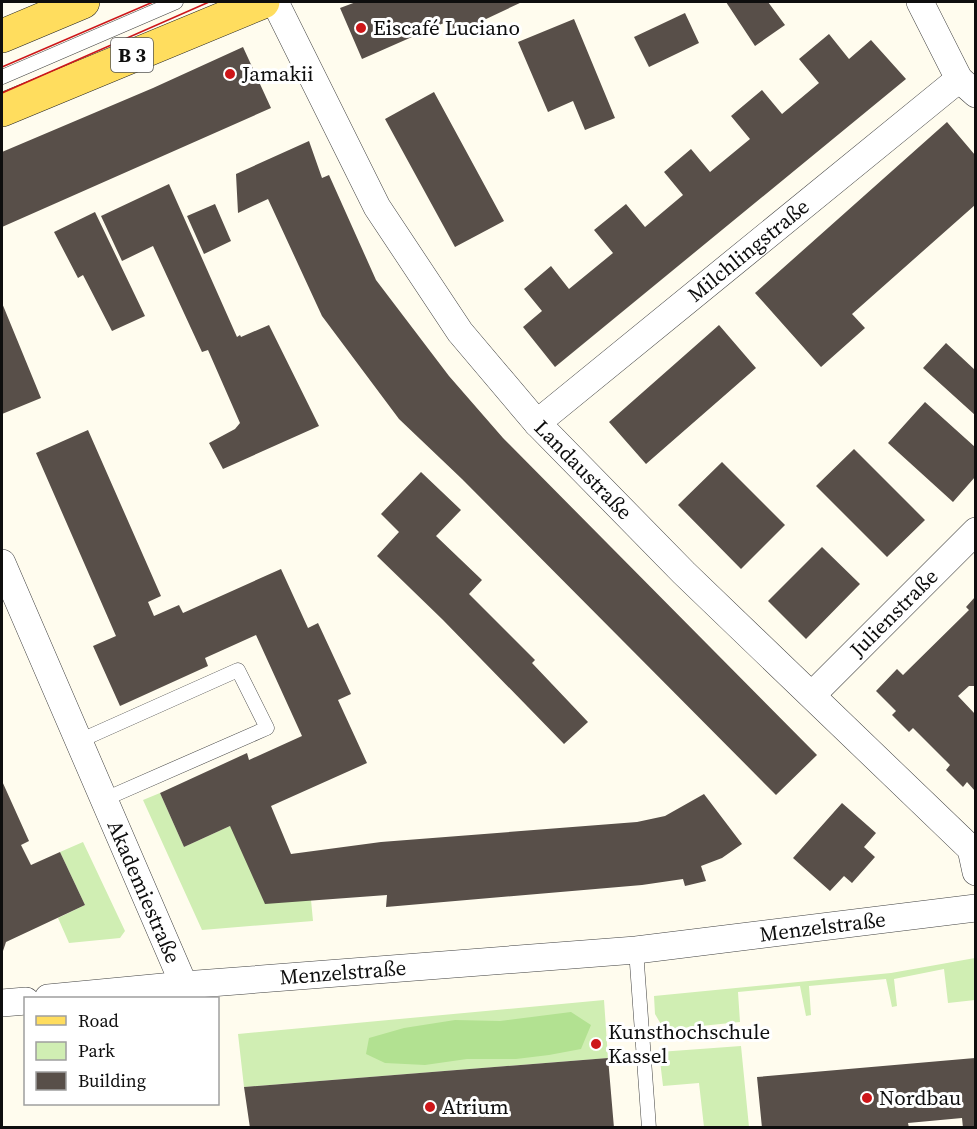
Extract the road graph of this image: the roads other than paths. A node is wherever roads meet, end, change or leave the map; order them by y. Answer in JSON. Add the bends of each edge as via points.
{"nodes":[{"id":1,"x":83,"y":2,"type":"edge"},
{"id":2,"x":176,"y":2,"type":"edge"},
{"id":3,"x":263,"y":2,"type":"edge"},
{"id":4,"x":275,"y":2,"type":"edge"},
{"id":5,"x":920,"y":2,"type":"edge"},
{"id":6,"x":2,"y":36,"type":"edge"},
{"id":7,"x":2,"y":77,"type":"edge"},
{"id":8,"x":967,"y":86,"type":"edge"},
{"id":9,"x":2,"y":110,"type":"edge"},
{"id":10,"x":537,"y":423,"type":"junction"},
{"id":11,"x":975,"y":531,"type":"edge"},
{"id":12,"x":2,"y":563,"type":"edge"},
{"id":13,"x":812,"y":695,"type":"junction"},
{"id":14,"x":79,"y":741,"type":"junction"},
{"id":15,"x":105,"y":799,"type":"junction"},
{"id":16,"x":975,"y":872,"type":"edge"},
{"id":17,"x":975,"y":908,"type":"edge"},
{"id":18,"x":636,"y":950,"type":"junction"},
{"id":19,"x":184,"y":985,"type":"junction"},
{"id":20,"x":67,"y":997,"type":"edge"},
{"id":21,"x":24,"y":1001,"type":"edge"},
{"id":22,"x":2,"y":1003,"type":"edge"},
{"id":23,"x":649,"y":1128,"type":"edge"}],
"edges":[{"from":1,"to":6,"type":"main road"},
{"from":2,"to":7,"type":"lane"},
{"from":3,"to":9,"type":"main road","number":"B 3"},
{"from":4,"to":10,"type":"street","name":"Landaustraße","via":[[377,207],[460,332]]},
{"from":5,"to":8,"type":"street"},
{"from":8,"to":10,"type":"street","name":"Milchlingstraße"},
{"from":10,"to":13,"type":"street","name":"Landaustraße","via":[[684,573]]},
{"from":11,"to":13,"type":"street","name":"Julienstraße"},
{"from":12,"to":14,"type":"street","name":"Akademiestraße"},
{"from":13,"to":16,"type":"street","name":"Landaustraße","via":[[970,849]]},
{"from":14,"to":15,"type":"street","name":"Akademiestraße"},
{"from":14,"to":15,"type":"lane","name":"Akademiestraße","via":[[238,670],[267,728]]},
{"from":15,"to":19,"type":"street","name":"Akademiestraße"},
{"from":17,"to":18,"type":"street","name":"Menzelstraße"},
{"from":18,"to":19,"type":"street","name":"Menzelstraße"},
{"from":18,"to":23,"type":"lane"},
{"from":19,"to":20,"type":"street","name":"Menzelstraße"},
{"from":21,"to":22,"type":"street"}]}
